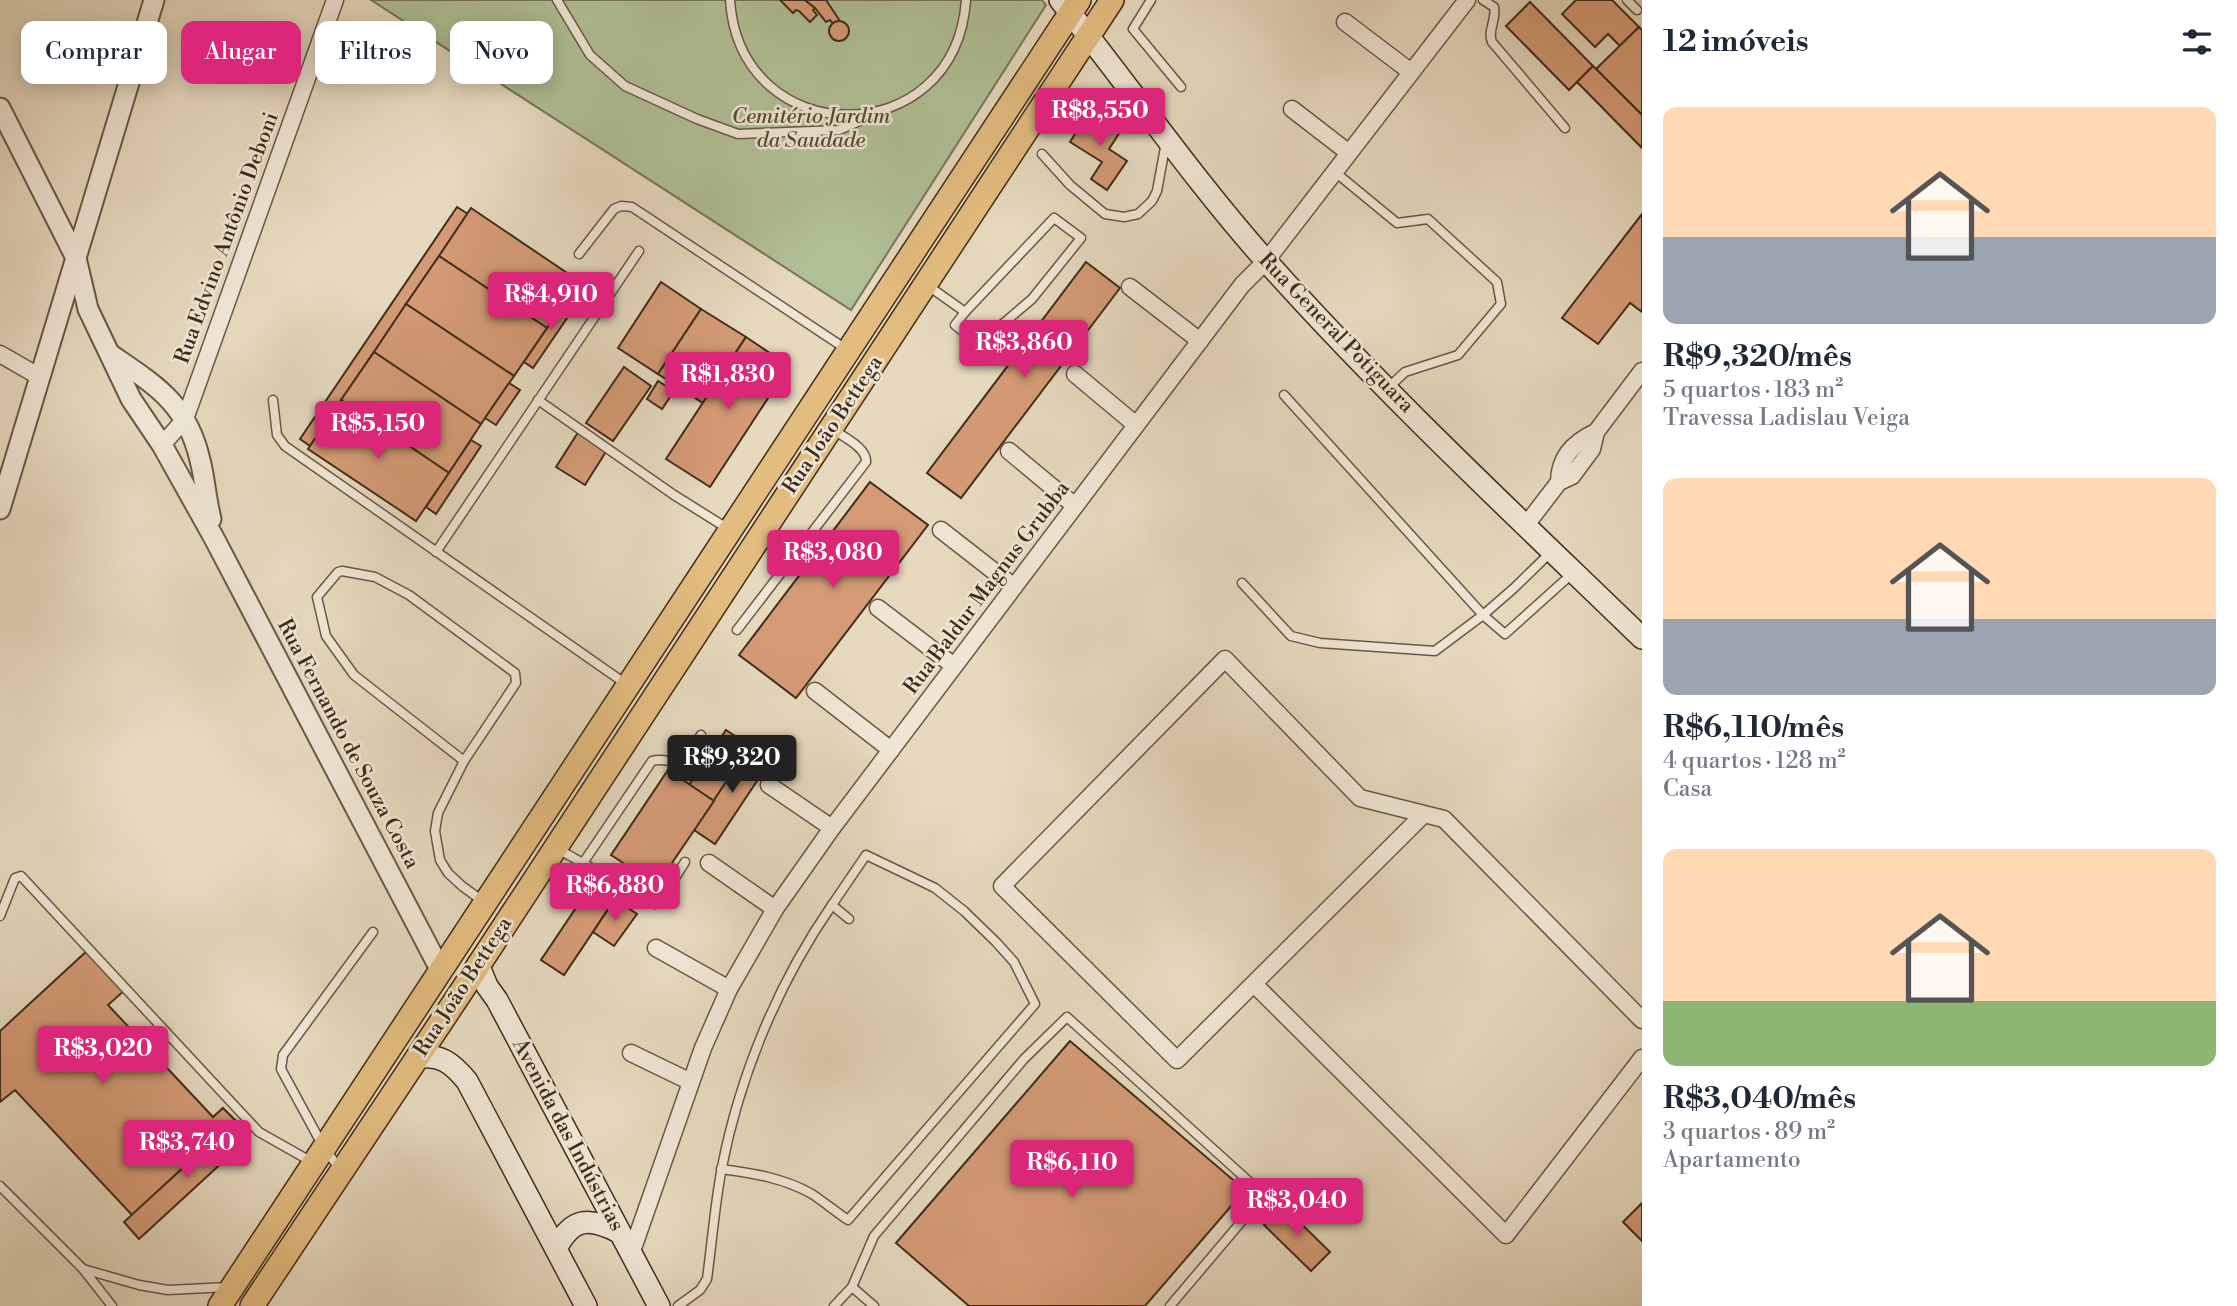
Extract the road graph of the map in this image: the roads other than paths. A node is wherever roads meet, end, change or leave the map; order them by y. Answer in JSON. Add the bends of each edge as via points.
{"nodes":[{"id":1,"x":154,"y":0,"type":"edge"},
{"id":2,"x":335,"y":0,"type":"edge"},
{"id":3,"x":557,"y":0,"type":"edge"},
{"id":4,"x":730,"y":0,"type":"edge"},
{"id":5,"x":966,"y":0,"type":"edge"},
{"id":6,"x":1112,"y":0,"type":"edge"},
{"id":7,"x":1151,"y":0,"type":"edge"},
{"id":8,"x":1467,"y":0,"type":"edge"},
{"id":9,"x":1483,"y":0,"type":"edge"},
{"id":10,"x":1627,"y":0,"type":"edge"},
{"id":11,"x":1070,"y":4,"type":"edge"},
{"id":12,"x":1637,"y":10,"type":"dead end"},
{"id":13,"x":1345,"y":22,"type":"dead end"},
{"id":14,"x":1089,"y":37,"type":"junction"},
{"id":15,"x":1411,"y":72,"type":"junction"},
{"id":16,"x":1181,"y":87,"type":"dead end"},
{"id":17,"x":0,"y":108,"type":"edge"},
{"id":18,"x":1292,"y":109,"type":"dead end"},
{"id":19,"x":880,"y":112,"type":"junction"},
{"id":20,"x":1565,"y":128,"type":"dead end"},
{"id":21,"x":1167,"y":138,"type":"junction"},
{"id":22,"x":1349,"y":153,"type":"junction"},
{"id":23,"x":1042,"y":154,"type":"dead end"},
{"id":24,"x":1335,"y":172,"type":"junction"},
{"id":25,"x":639,"y":251,"type":"dead end"},
{"id":26,"x":579,"y":254,"type":"dead end"},
{"id":27,"x":76,"y":258,"type":"junction"},
{"id":28,"x":1266,"y":261,"type":"junction"},
{"id":29,"x":926,"y":285,"type":"junction"},
{"id":30,"x":1130,"y":286,"type":"dead end"},
{"id":31,"x":964,"y":312,"type":"junction"},
{"id":32,"x":1200,"y":341,"type":"junction"},
{"id":33,"x":849,"y":351,"type":"junction"},
{"id":34,"x":109,"y":353,"type":"junction"},
{"id":35,"x":0,"y":354,"type":"edge"},
{"id":36,"x":1642,"y":371,"type":"edge"},
{"id":37,"x":1075,"y":374,"type":"dead end"},
{"id":38,"x":40,"y":377,"type":"junction"},
{"id":39,"x":1387,"y":389,"type":"junction"},
{"id":40,"x":1284,"y":395,"type":"dead end"},
{"id":41,"x":274,"y":400,"type":"dead end"},
{"id":42,"x":538,"y":400,"type":"junction"},
{"id":43,"x":185,"y":419,"type":"junction"},
{"id":44,"x":1136,"y":425,"type":"junction"},
{"id":45,"x":831,"y":428,"type":"junction"},
{"id":46,"x":162,"y":444,"type":"junction"},
{"id":47,"x":1009,"y":451,"type":"dead end"},
{"id":48,"x":769,"y":471,"type":"junction"},
{"id":49,"x":792,"y":486,"type":"junction"},
{"id":50,"x":752,"y":498,"type":"junction"},
{"id":51,"x":1075,"y":506,"type":"junction"},
{"id":52,"x":0,"y":509,"type":"edge"},
{"id":53,"x":775,"y":512,"type":"junction"},
{"id":54,"x":1526,"y":525,"type":"junction"},
{"id":55,"x":731,"y":530,"type":"junction"},
{"id":56,"x":941,"y":530,"type":"dead end"},
{"id":57,"x":214,"y":538,"type":"junction"},
{"id":58,"x":1552,"y":551,"type":"junction"},
{"id":59,"x":436,"y":552,"type":"junction"},
{"id":60,"x":1574,"y":572,"type":"junction"},
{"id":61,"x":1242,"y":583,"type":"dead end"},
{"id":62,"x":1014,"y":587,"type":"junction"},
{"id":63,"x":878,"y":608,"type":"dead end"},
{"id":64,"x":1483,"y":614,"type":"junction"},
{"id":65,"x":737,"y":630,"type":"dead end"},
{"id":66,"x":1642,"y":638,"type":"edge"},
{"id":67,"x":954,"y":666,"type":"junction"},
{"id":68,"x":628,"y":686,"type":"junction"},
{"id":69,"x":815,"y":691,"type":"dead end"},
{"id":70,"x":701,"y":735,"type":"dead end"},
{"id":71,"x":891,"y":750,"type":"junction"},
{"id":72,"x":464,"y":761,"type":"junction"},
{"id":73,"x":769,"y":785,"type":"dead end"},
{"id":74,"x":1424,"y":814,"type":"junction"},
{"id":75,"x":832,"y":828,"type":"junction"},
{"id":76,"x":555,"y":847,"type":"junction"},
{"id":77,"x":685,"y":862,"type":"dead end"},
{"id":78,"x":583,"y":863,"type":"junction"},
{"id":79,"x":709,"y":863,"type":"dead end"},
{"id":80,"x":485,"y":903,"type":"junction"},
{"id":81,"x":832,"y":905,"type":"junction"},
{"id":82,"x":775,"y":909,"type":"junction"},
{"id":83,"x":0,"y":916,"type":"edge"},
{"id":84,"x":508,"y":919,"type":"junction"},
{"id":85,"x":849,"y":919,"type":"dead end"},
{"id":86,"x":373,"y":932,"type":"dead end"},
{"id":87,"x":656,"y":948,"type":"dead end"},
{"id":88,"x":478,"y":964,"type":"junction"},
{"id":89,"x":441,"y":971,"type":"junction"},
{"id":90,"x":1254,"y":984,"type":"junction"},
{"id":91,"x":729,"y":989,"type":"junction"},
{"id":92,"x":1642,"y":1020,"type":"edge"},
{"id":93,"x":631,"y":1053,"type":"dead end"},
{"id":94,"x":416,"y":1058,"type":"junction"},
{"id":95,"x":1642,"y":1058,"type":"edge"},
{"id":96,"x":691,"y":1082,"type":"junction"},
{"id":97,"x":319,"y":1156,"type":"junction"},
{"id":98,"x":722,"y":1169,"type":"junction"},
{"id":99,"x":340,"y":1174,"type":"junction"},
{"id":100,"x":0,"y":1186,"type":"edge"},
{"id":101,"x":619,"y":1232,"type":"junction"},
{"id":102,"x":556,"y":1249,"type":"junction"},
{"id":103,"x":631,"y":1254,"type":"junction"},
{"id":104,"x":83,"y":1269,"type":"junction"},
{"id":105,"x":234,"y":1286,"type":"junction"},
{"id":106,"x":852,"y":1287,"type":"junction"},
{"id":107,"x":112,"y":1306,"type":"edge"},
{"id":108,"x":220,"y":1306,"type":"edge"},
{"id":109,"x":252,"y":1306,"type":"edge"},
{"id":110,"x":586,"y":1306,"type":"edge"},
{"id":111,"x":659,"y":1306,"type":"edge"},
{"id":112,"x":678,"y":1306,"type":"edge"},
{"id":113,"x":834,"y":1306,"type":"edge"},
{"id":114,"x":874,"y":1306,"type":"edge"},
{"id":115,"x":1170,"y":1306,"type":"edge"}],
"edges":[{"from":1,"to":27,"type":"street"},
{"from":2,"to":43,"type":"street","name":"Rua Edvino Antônio Deboni"},
{"from":3,"to":19,"type":"lane","via":[[590,55],[625,86],[697,120],[738,134],[839,130]]},
{"from":4,"to":19,"type":"lane","via":[[731,21],[742,52],[760,78],[786,99],[816,111],[848,116]]},
{"from":5,"to":19,"type":"lane","via":[[965,22],[954,52],[935,78],[910,99]]},
{"from":6,"to":14,"type":"main road","name":"Rua João Bettega"},
{"from":7,"to":16,"type":"lane","via":[[1133,29]]},
{"from":8,"to":15,"type":"street","name":"Rua Baldur Magnus Grubba"},
{"from":9,"to":20,"type":"lane","via":[[1494,7],[1492,42]]},
{"from":10,"to":12,"type":"lane"},
{"from":11,"to":14,"type":"main road","name":"Rua General Potiguara"},
{"from":11,"to":33,"type":"main road","name":"Rua João Bettega"},
{"from":13,"to":15,"type":"street"},
{"from":14,"to":21,"type":"main road","name":"Rua General Potiguara"},
{"from":14,"to":29,"type":"main road","name":"Rua João Bettega"},
{"from":15,"to":22,"type":"street","name":"Rua Baldur Magnus Grubba"},
{"from":17,"to":27,"type":"street","name":"Rua Fernando de Souza Costa"},
{"from":18,"to":22,"type":"street"},
{"from":21,"to":23,"type":"lane","via":[[1152,201],[1138,214],[1124,217],[1105,214]]},
{"from":21,"to":28,"type":"main road","name":"Rua General Potiguara"},
{"from":22,"to":24,"type":"street","name":"Rua Baldur Magnus Grubba"},
{"from":24,"to":28,"type":"street","name":"Rua Baldur Magnus Grubba"},
{"from":24,"to":39,"type":"lane","via":[[1397,223],[1428,219],[1497,282],[1501,303],[1458,355],[1405,372]]},
{"from":25,"to":42,"type":"lane"},
{"from":26,"to":33,"type":"lane","via":[[614,209],[632,207]]},
{"from":27,"to":34,"type":"street","name":"Rua Fernando de Souza Costa","via":[[88,309]]},
{"from":27,"to":38,"type":"street"},
{"from":28,"to":32,"type":"street","name":"Rua Baldur Magnus Grubba"},
{"from":28,"to":39,"type":"main road","name":"Rua General Potiguara"},
{"from":29,"to":31,"type":"lane"},
{"from":29,"to":45,"type":"main road","name":"Rua João Bettega"},
{"from":30,"to":32,"type":"street"},
{"from":31,"to":31,"type":"lane","via":[[955,326],[979,344],[1032,299],[1081,238],[1054,218]]},
{"from":32,"to":44,"type":"street","name":"Rua Baldur Magnus Grubba"},
{"from":33,"to":48,"type":"main road","name":"Rua João Bettega"},
{"from":34,"to":43,"type":"street","name":"Rua Fernando de Souza Costa","via":[[163,392]]},
{"from":34,"to":46,"type":"street","name":"Rua Fernando de Souza Costa","via":[[131,399]]},
{"from":35,"to":38,"type":"street"},
{"from":36,"to":54,"type":"street","via":[[1596,432],[1580,439],[1559,466],[1559,482]]},
{"from":37,"to":44,"type":"street"},
{"from":38,"to":52,"type":"street"},
{"from":39,"to":54,"type":"main road","name":"Rua General Potiguara"},
{"from":40,"to":64,"type":"lane"},
{"from":41,"to":59,"type":"lane","via":[[277,435],[285,446]]},
{"from":42,"to":55,"type":"lane"},
{"from":42,"to":59,"type":"lane"},
{"from":43,"to":46,"type":"street","name":"Rua Edvino Antônio Deboni"},
{"from":43,"to":57,"type":"street","name":"Rua Fernando de Souza Costa","via":[[200,459]]},
{"from":44,"to":51,"type":"street","name":"Rua Baldur Magnus Grubba"},
{"from":45,"to":49,"type":"main road","name":"Rua João Bettega"},
{"from":45,"to":65,"type":"lane","via":[[862,450],[866,463]]},
{"from":46,"to":57,"type":"street","name":"Rua Fernando de Souza Costa"},
{"from":47,"to":51,"type":"street"},
{"from":48,"to":49,"type":"main road"},
{"from":48,"to":50,"type":"main road","name":"Rua João Bettega"},
{"from":49,"to":53,"type":"main road","name":"Rua João Bettega"},
{"from":50,"to":53,"type":"main road"},
{"from":50,"to":55,"type":"main road","name":"Rua João Bettega"},
{"from":51,"to":62,"type":"street","name":"Rua Baldur Magnus Grubba"},
{"from":53,"to":76,"type":"main road","name":"Rua João Bettega"},
{"from":54,"to":58,"type":"main road","name":"Rua General Potiguara"},
{"from":55,"to":68,"type":"main road","name":"Rua João Bettega"},
{"from":56,"to":62,"type":"street"},
{"from":57,"to":89,"type":"street","name":"Rua Fernando de Souza Costa"},
{"from":58,"to":60,"type":"main road","name":"Rua General Potiguara"},
{"from":58,"to":64,"type":"lane"},
{"from":59,"to":68,"type":"lane"},
{"from":60,"to":64,"type":"lane","via":[[1505,634]]},
{"from":60,"to":66,"type":"main road","name":"Rua General Potiguara"},
{"from":61,"to":64,"type":"lane","via":[[1291,636],[1320,643],[1435,652]]},
{"from":62,"to":67,"type":"street","name":"Rua Baldur Magnus Grubba"},
{"from":63,"to":67,"type":"street"},
{"from":67,"to":71,"type":"street","name":"Rua Baldur Magnus Grubba"},
{"from":68,"to":80,"type":"main road","name":"Rua João Bettega"},
{"from":69,"to":71,"type":"street"},
{"from":70,"to":78,"type":"lane","via":[[684,760],[652,761]]},
{"from":71,"to":75,"type":"street","name":"Rua Baldur Magnus Grubba"},
{"from":72,"to":72,"type":"lane","via":[[354,675],[326,635],[317,597],[338,572],[375,577],[409,595],[514,673],[516,683]]},
{"from":72,"to":80,"type":"lane","via":[[438,813],[437,846],[448,873]]},
{"from":73,"to":75,"type":"street"},
{"from":74,"to":90,"type":"street"},
{"from":74,"to":90,"type":"street","via":[[1360,798],[1225,659],[1002,886],[1177,1060]]},
{"from":74,"to":92,"type":"street","via":[[1444,819]]},
{"from":75,"to":82,"type":"street","name":"Rua Baldur Magnus Grubba"},
{"from":76,"to":78,"type":"lane"},
{"from":76,"to":84,"type":"main road","name":"Rua João Bettega"},
{"from":77,"to":78,"type":"lane","via":[[657,904]]},
{"from":79,"to":82,"type":"street"},
{"from":80,"to":84,"type":"main road"},
{"from":80,"to":89,"type":"main road","name":"Rua João Bettega"},
{"from":81,"to":85,"type":"lane"},
{"from":81,"to":98,"type":"lane","via":[[798,960],[760,1040],[734,1113]]},
{"from":81,"to":98,"type":"lane","via":[[866,855],[935,888],[1014,962],[1035,1004],[848,1220],[786,1182]]},
{"from":82,"to":91,"type":"street","name":"Rua Baldur Magnus Grubba"},
{"from":83,"to":97,"type":"lane","via":[[15,878],[21,876],[259,1132]]},
{"from":84,"to":88,"type":"main road","name":"Rua João Bettega"},
{"from":86,"to":97,"type":"lane","via":[[283,1055],[281,1069]]},
{"from":87,"to":91,"type":"street"},
{"from":88,"to":94,"type":"main road","name":"Rua João Bettega"},
{"from":88,"to":101,"type":"main road","name":"Avenida das Indústrias"},
{"from":89,"to":97,"type":"main road","name":"Rua João Bettega"},
{"from":90,"to":95,"type":"street","via":[[1506,1235]]},
{"from":91,"to":96,"type":"street","name":"Rua Baldur Magnus Grubba"},
{"from":93,"to":96,"type":"street"},
{"from":94,"to":99,"type":"main road","name":"Rua João Bettega"},
{"from":94,"to":102,"type":"main road","via":[[438,1056],[452,1063],[467,1081]]},
{"from":96,"to":103,"type":"street","name":"Rua Baldur Magnus Grubba"},
{"from":97,"to":99,"type":"main road"},
{"from":97,"to":105,"type":"main road","name":"Rua João Bettega"},
{"from":98,"to":112,"type":"lane","via":[[707,1279]]},
{"from":99,"to":109,"type":"main road","name":"Rua João Bettega"},
{"from":100,"to":104,"type":"lane"},
{"from":101,"to":102,"type":"main road","via":[[602,1223],[578,1224],[569,1228]]},
{"from":101,"to":103,"type":"main road","name":"Avenida das Indústrias"},
{"from":102,"to":110,"type":"main road"},
{"from":103,"to":111,"type":"main road","name":"Avenida das Indústrias"},
{"from":104,"to":105,"type":"lane","via":[[168,1290]]},
{"from":104,"to":107,"type":"lane"},
{"from":105,"to":108,"type":"main road","name":"Rua João Bettega"},
{"from":106,"to":113,"type":"lane"},
{"from":106,"to":114,"type":"lane"},
{"from":106,"to":115,"type":"lane","via":[[874,1236],[1024,1059],[1067,1017],[1264,1195]]}]}
